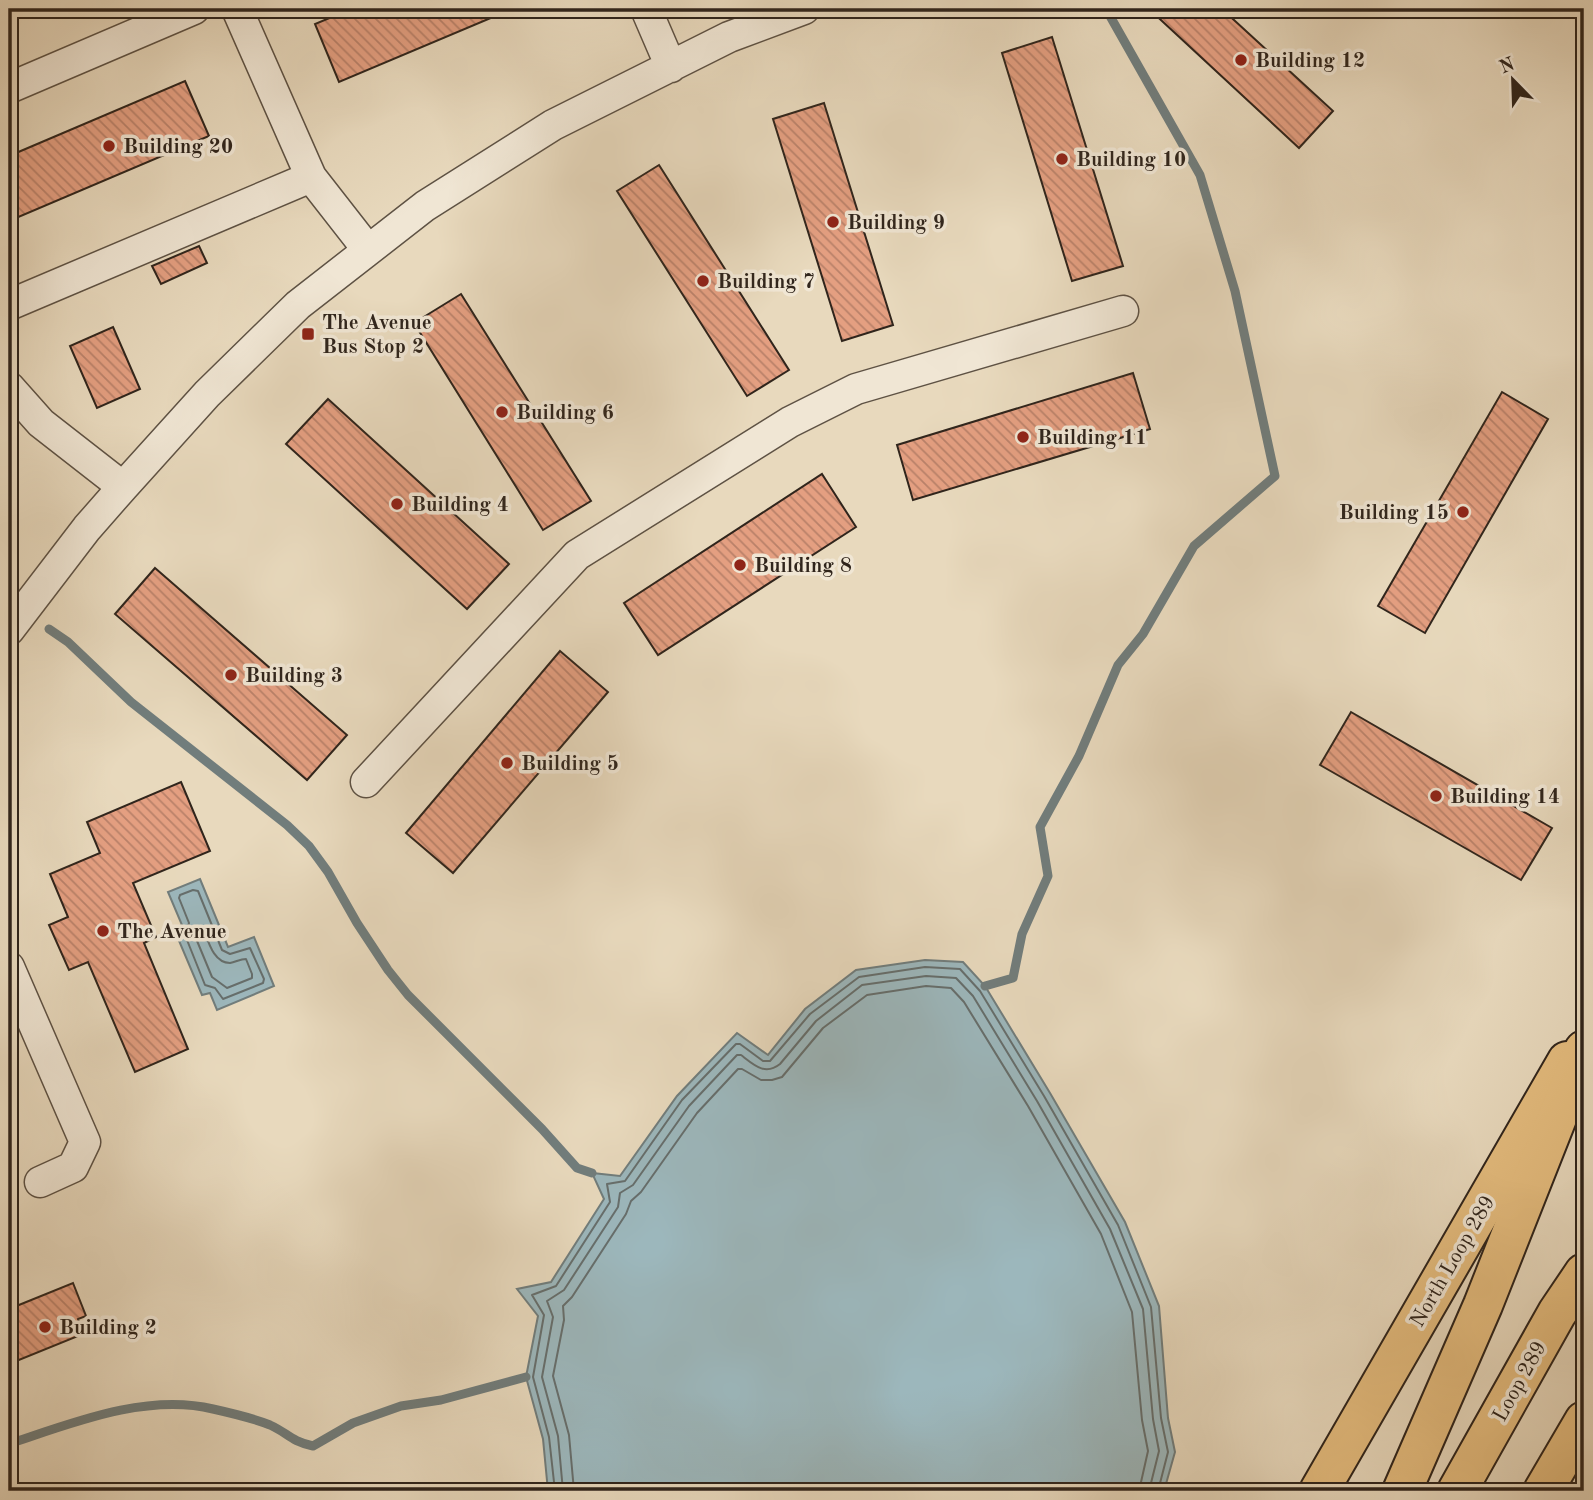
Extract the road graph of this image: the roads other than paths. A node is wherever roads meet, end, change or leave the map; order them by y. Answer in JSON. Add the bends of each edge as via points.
{"nodes":[{"id":1,"x":194,"y":9,"type":"edge"},
{"id":2,"x":237,"y":9,"type":"edge"},
{"id":3,"x":646,"y":9,"type":"edge"},
{"id":4,"x":804,"y":9,"type":"edge"},
{"id":5,"x":671,"y":66,"type":"junction"},
{"id":6,"x":9,"y":88,"type":"edge"},
{"id":7,"x":311,"y":177,"type":"junction"},
{"id":8,"x":368,"y":250,"type":"junction"},
{"id":9,"x":9,"y":304,"type":"edge"},
{"id":10,"x":1123,"y":311,"type":"dead end"},
{"id":11,"x":9,"y":387,"type":"edge"},
{"id":12,"x":123,"y":487,"type":"junction"},
{"id":13,"x":9,"y":630,"type":"edge"},
{"id":14,"x":366,"y":782,"type":"dead end"},
{"id":15,"x":9,"y":967,"type":"edge"},
{"id":16,"x":1584,"y":1032,"type":"edge"},
{"id":17,"x":1584,"y":1050,"type":"edge"},
{"id":18,"x":40,"y":1182,"type":"dead end"},
{"id":19,"x":1584,"y":1273,"type":"edge"},
{"id":20,"x":1584,"y":1421,"type":"edge"},
{"id":21,"x":1319,"y":1491,"type":"edge"},
{"id":22,"x":1402,"y":1491,"type":"edge"},
{"id":23,"x":1457,"y":1491,"type":"edge"},
{"id":24,"x":1543,"y":1491,"type":"edge"}],
"edges":[{"from":1,"to":6,"type":"lane"},
{"from":2,"to":7,"type":"lane"},
{"from":3,"to":5,"type":"lane"},
{"from":4,"to":5,"type":"lane","via":[[729,37]]},
{"from":5,"to":8,"type":"lane","via":[[553,125],[425,206]]},
{"from":7,"to":8,"type":"lane"},
{"from":7,"to":9,"type":"lane"},
{"from":8,"to":12,"type":"lane","via":[[298,304],[207,394]]},
{"from":10,"to":14,"type":"lane","via":[[856,388],[778,429],[577,555]]},
{"from":11,"to":12,"type":"lane","via":[[41,423]]},
{"from":12,"to":13,"type":"lane"},
{"from":15,"to":18,"type":"lane","via":[[85,1142],[73,1167]]},
{"from":16,"to":21,"type":"main road","name":"North Loop 289"},
{"from":17,"to":22,"type":"main road","via":[[1483,1305]]},
{"from":19,"to":23,"type":"main road","name":"Loop 289"},
{"from":20,"to":24,"type":"main road"}]}
